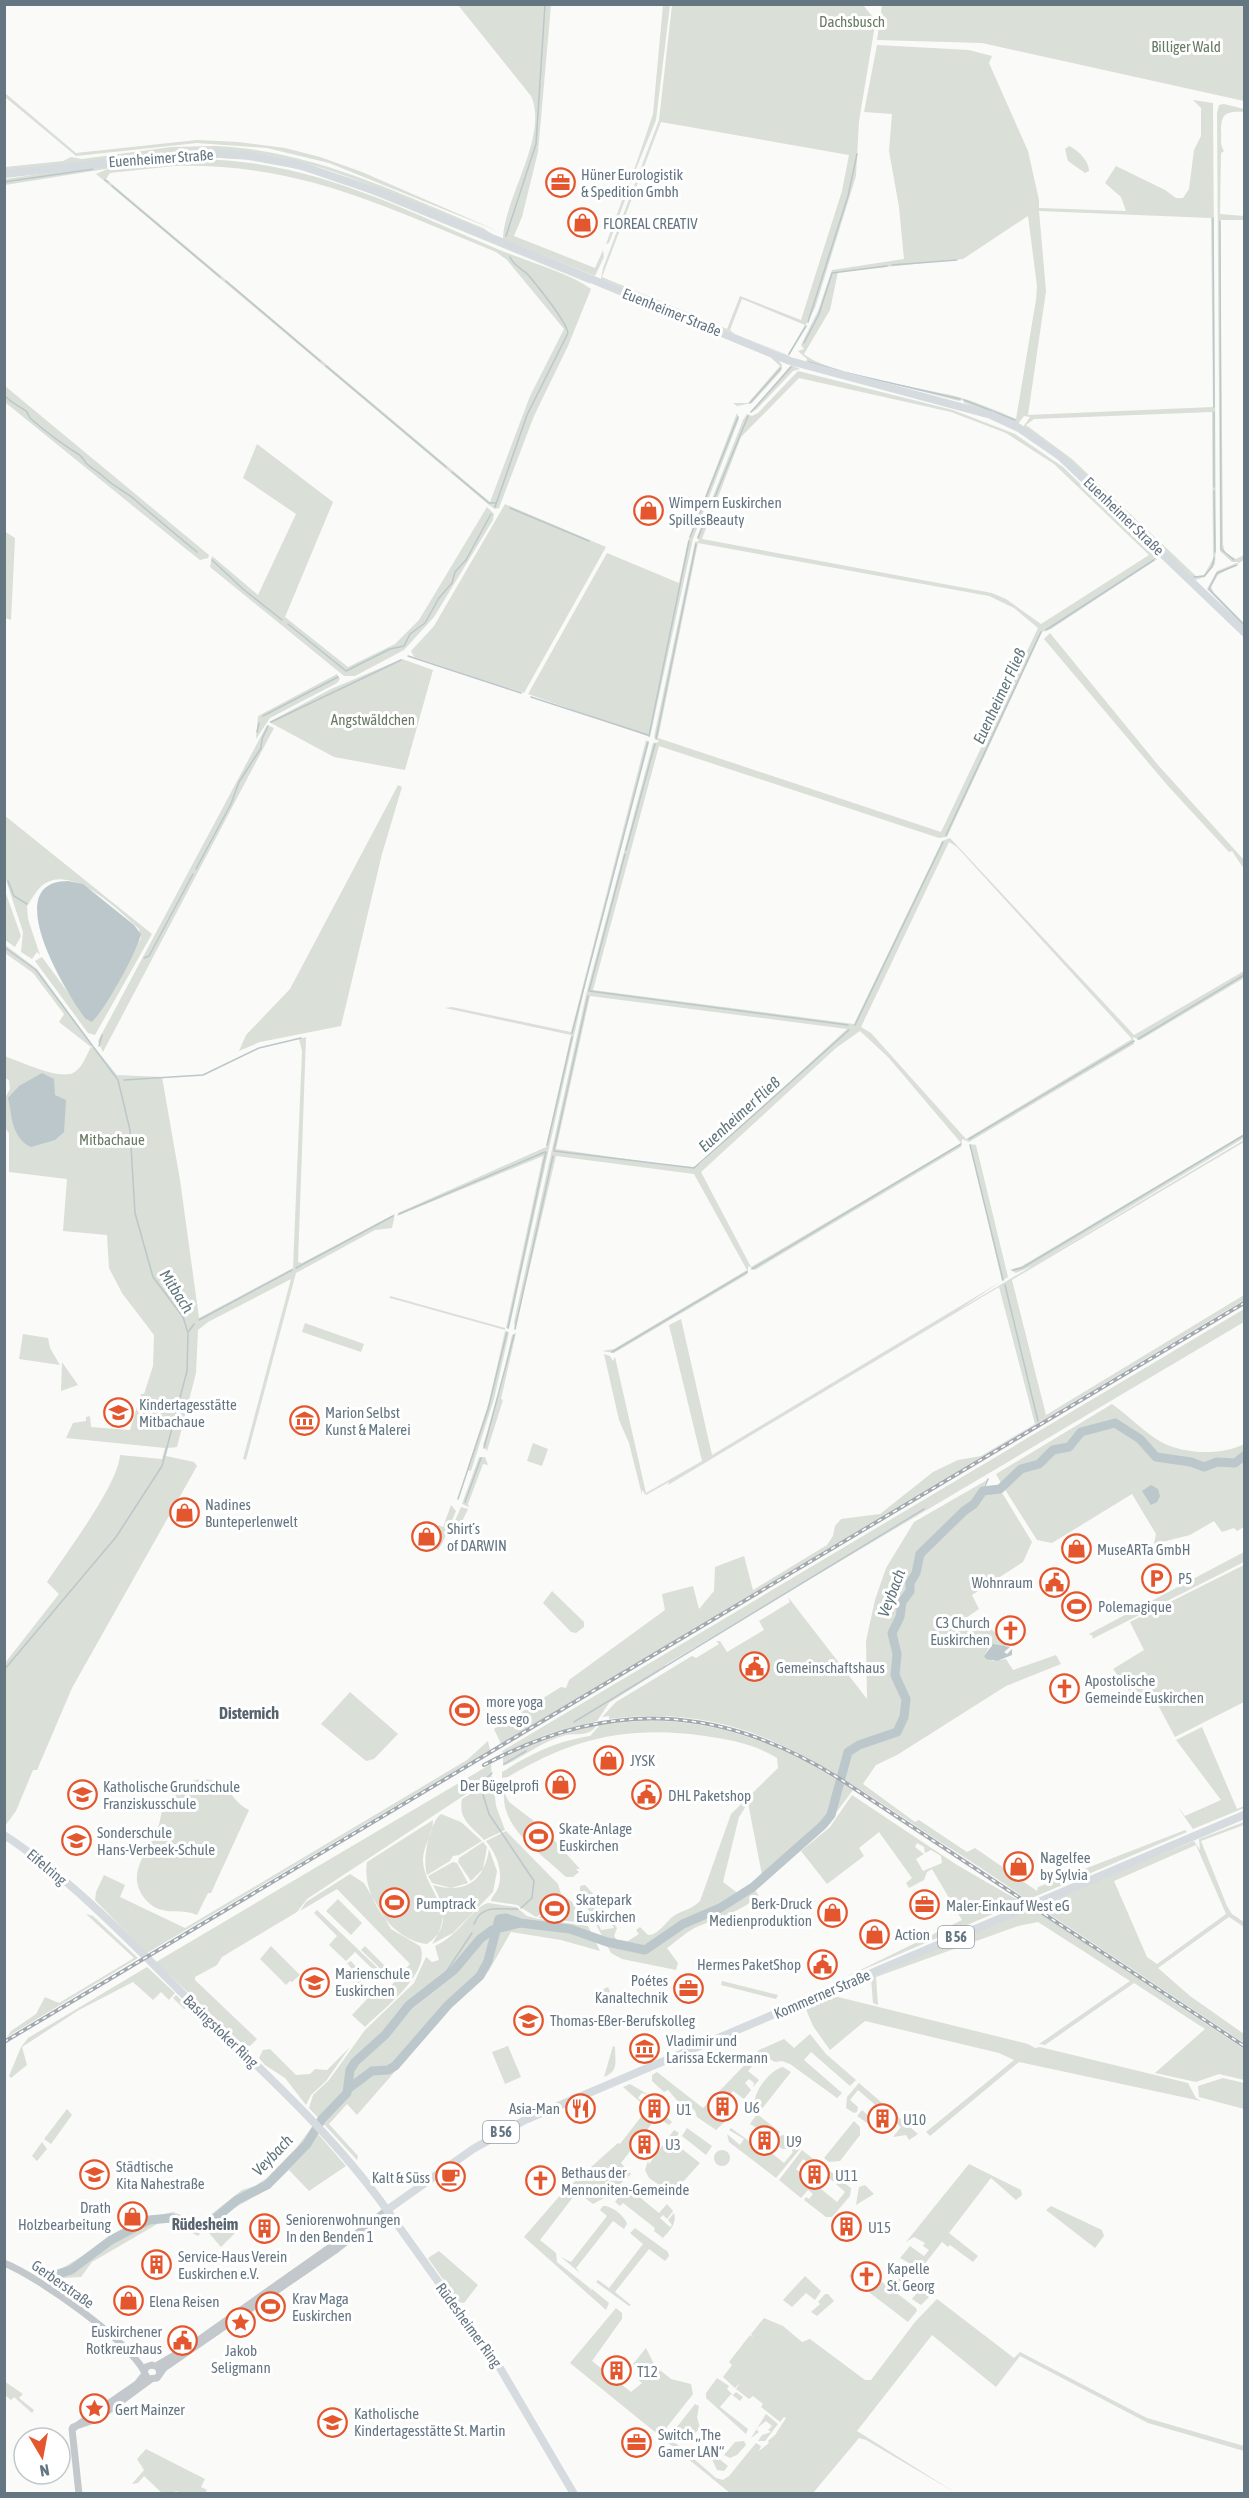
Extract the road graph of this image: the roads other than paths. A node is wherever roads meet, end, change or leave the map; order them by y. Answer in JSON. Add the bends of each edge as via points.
{"nodes":[{"id":1,"x":4,"y":176,"type":"edge"},
{"id":2,"x":1245,"y":632,"type":"edge"},
{"id":3,"x":1245,"y":1815,"type":"edge"},
{"id":4,"x":4,"y":1835,"type":"edge"},
{"id":5,"x":86,"y":1902,"type":"joint"},
{"id":6,"x":353,"y":2164,"type":"joint"},
{"id":7,"x":387,"y":2210,"type":"junction"},
{"id":8,"x":4,"y":2263,"type":"edge"},
{"id":9,"x":151,"y":2371,"type":"junction"},
{"id":10,"x":79,"y":2493,"type":"edge"},
{"id":11,"x":574,"y":2493,"type":"edge"}],
"edges":[{"from":1,"to":2,"type":"main road","name":"Euenheimer Straße","via":[[197,153],[253,156],[305,166],[387,195],[790,361],[991,415],[1033,436],[1065,460]]},
{"from":3,"to":7,"type":"main road","name":"Kommerner Straße","number":"B 56","via":[[525,2120],[479,2145]]},
{"from":4,"to":5,"type":"main road","name":"Eifelring","via":[[48,1866]]},
{"from":5,"to":6,"type":"main road","name":"Basingstoker Ring","via":[[323,2130]]},
{"from":6,"to":7,"type":"main road","name":"Rüdesheimer Ring"},
{"from":7,"to":9,"type":"street","name":"Kommerner Straße","via":[[337,2248]]},
{"from":7,"to":11,"type":"main road","name":"Rüdesheimer Ring","via":[[500,2368]]},
{"from":8,"to":9,"type":"street","name":"Gerberstraße","via":[[58,2295]]},
{"from":9,"to":10,"type":"street","name":"Kommerner Straße","via":[[97,2419],[73,2427]]}]}
